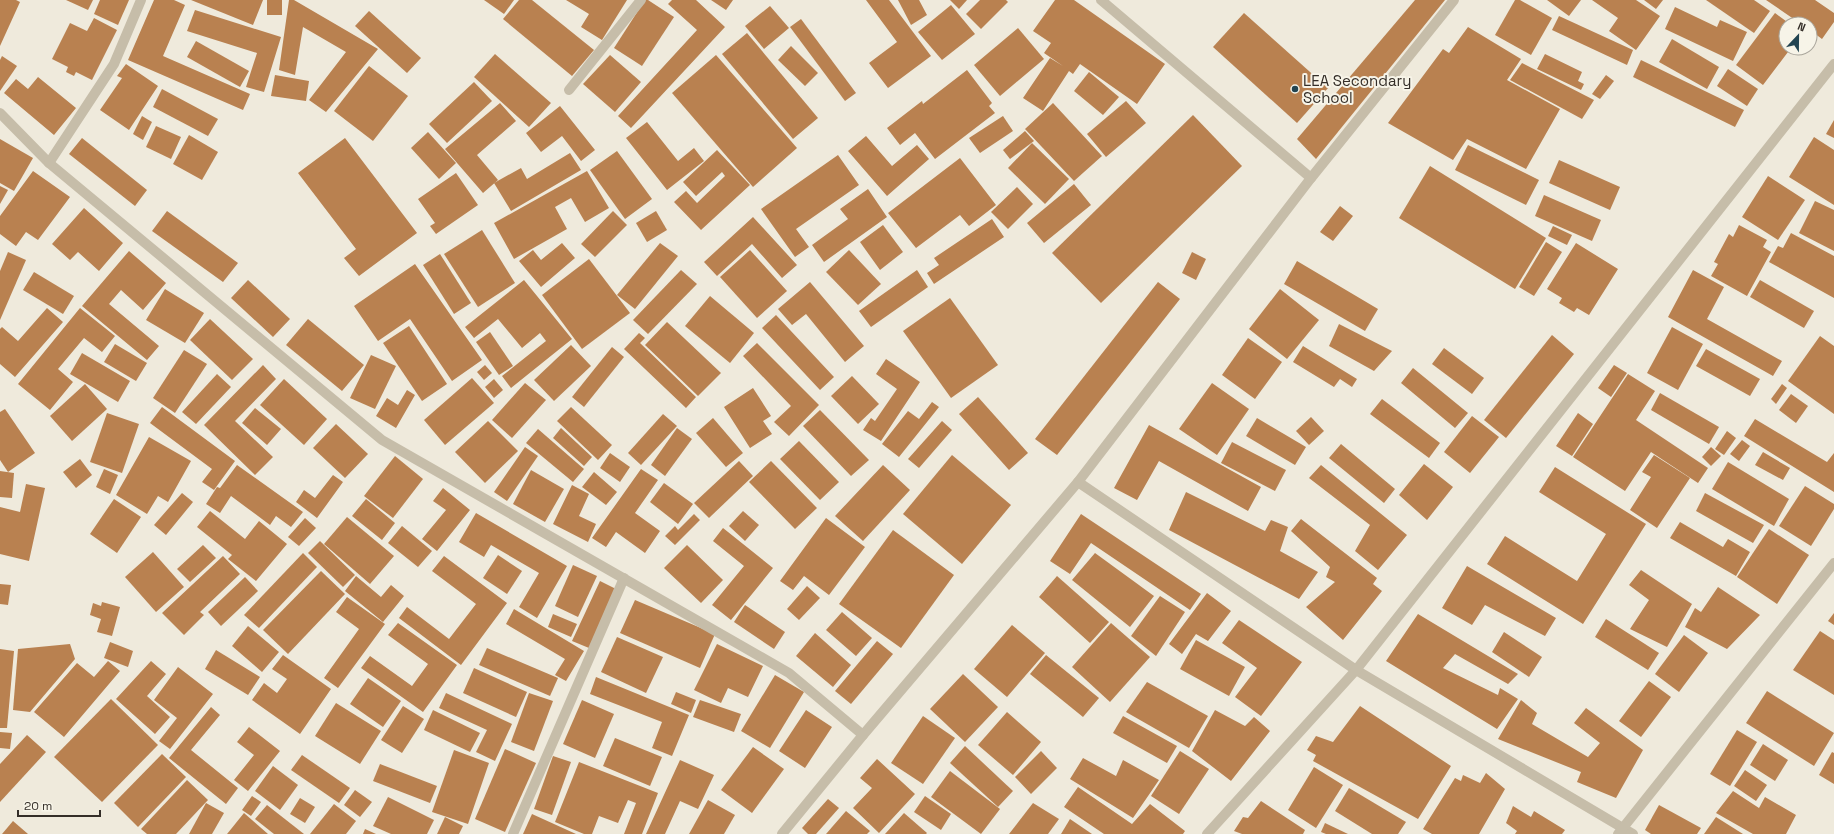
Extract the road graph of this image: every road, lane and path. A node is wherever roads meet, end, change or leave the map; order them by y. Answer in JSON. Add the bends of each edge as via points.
{"nodes":[{"id":1,"x":141,"y":0,"type":"edge"},
{"id":2,"x":641,"y":0,"type":"edge"},
{"id":3,"x":1101,"y":0,"type":"edge"},
{"id":4,"x":1454,"y":0,"type":"edge"},
{"id":5,"x":1834,"y":64,"type":"edge"},
{"id":6,"x":569,"y":90,"type":"dead end"},
{"id":7,"x":0,"y":113,"type":"edge"},
{"id":8,"x":49,"y":163,"type":"junction"},
{"id":9,"x":1311,"y":178,"type":"junction"},
{"id":10,"x":1078,"y":482,"type":"junction"},
{"id":11,"x":1834,"y":563,"type":"edge"},
{"id":12,"x":624,"y":578,"type":"junction"},
{"id":13,"x":1356,"y":670,"type":"junction"},
{"id":14,"x":863,"y":735,"type":"junction"},
{"id":15,"x":1620,"y":831,"type":"edge"},
{"id":16,"x":513,"y":834,"type":"edge"},
{"id":17,"x":782,"y":834,"type":"edge"},
{"id":18,"x":1208,"y":834,"type":"edge"},
{"id":19,"x":1633,"y":834,"type":"edge"}],
"edges":[{"from":1,"to":8,"type":"street","via":[[114,64]]},
{"from":2,"to":6,"type":"street"},
{"from":3,"to":9,"type":"street"},
{"from":4,"to":9,"type":"street"},
{"from":5,"to":13,"type":"street"},
{"from":7,"to":8,"type":"street"},
{"from":8,"to":12,"type":"street","via":[[382,440]]},
{"from":9,"to":10,"type":"street"},
{"from":10,"to":13,"type":"street"},
{"from":10,"to":14,"type":"street"},
{"from":11,"to":15,"type":"street"},
{"from":12,"to":14,"type":"street","via":[[788,672]]},
{"from":12,"to":16,"type":"street"},
{"from":13,"to":15,"type":"street"},
{"from":13,"to":18,"type":"street"},
{"from":14,"to":17,"type":"street"},
{"from":15,"to":19,"type":"street"}]}
